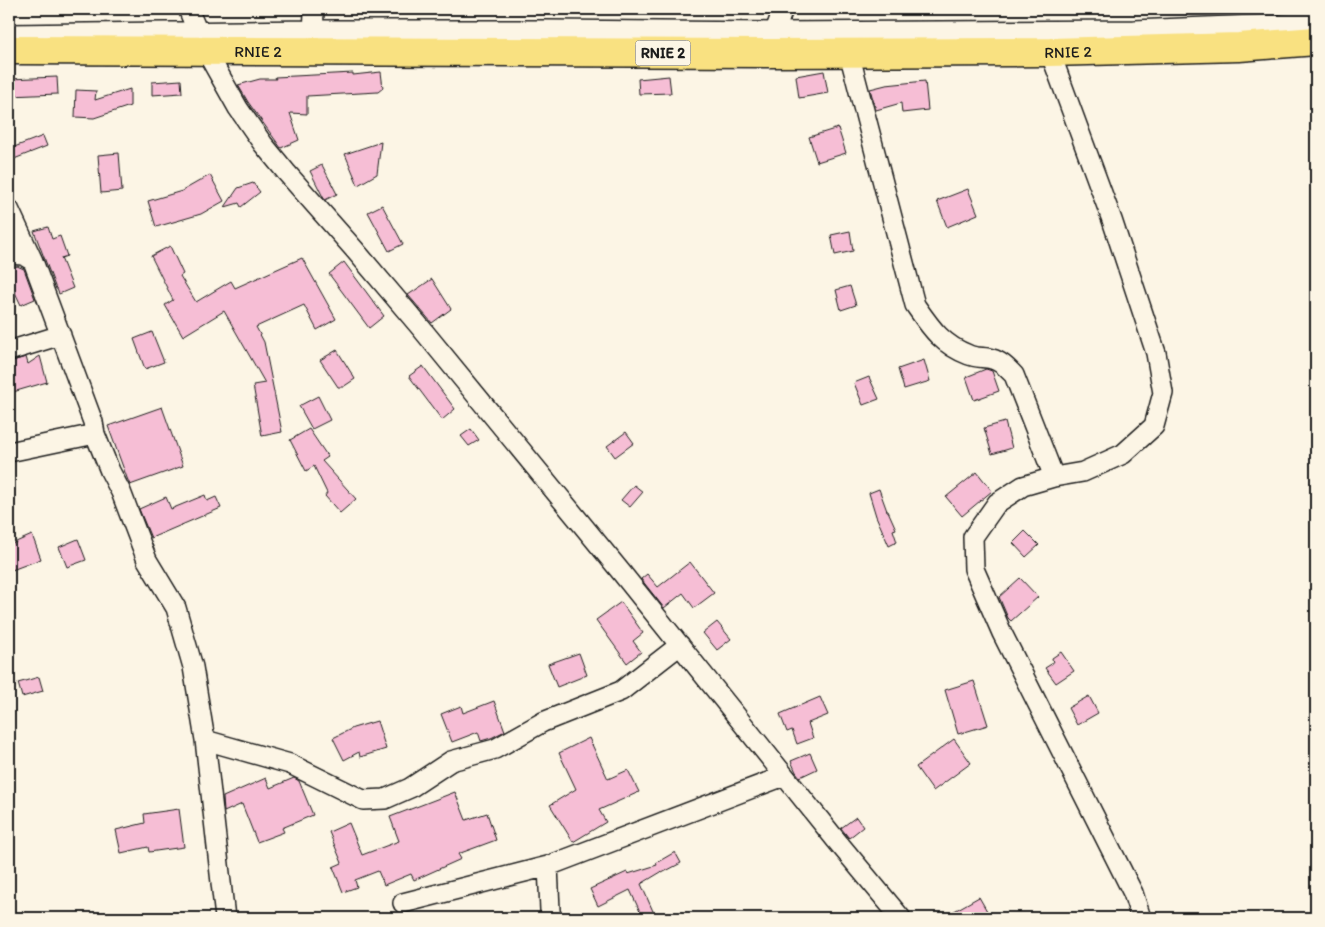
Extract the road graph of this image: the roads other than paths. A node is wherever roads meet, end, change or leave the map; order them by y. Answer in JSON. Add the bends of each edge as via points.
{"nodes":[{"id":1,"x":188,"y":9,"type":"edge"},
{"id":2,"x":314,"y":9,"type":"edge"},
{"id":3,"x":783,"y":9,"type":"edge"},
{"id":4,"x":1316,"y":19,"type":"edge"},
{"id":5,"x":9,"y":34,"type":"edge"},
{"id":6,"x":202,"y":41,"type":"junction"},
{"id":7,"x":313,"y":41,"type":"junction"},
{"id":8,"x":1316,"y":41,"type":"edge"},
{"id":9,"x":772,"y":42,"type":"junction"},
{"id":10,"x":9,"y":50,"type":"edge"},
{"id":11,"x":1050,"y":52,"type":"junction"},
{"id":12,"x":849,"y":53,"type":"junction"},
{"id":13,"x":9,"y":209,"type":"edge"},
{"id":14,"x":9,"y":254,"type":"edge"},
{"id":15,"x":33,"y":261,"type":"junction"},
{"id":16,"x":61,"y":334,"type":"junction"},
{"id":17,"x":9,"y":352,"type":"edge"},
{"id":18,"x":94,"y":434,"type":"junction"},
{"id":19,"x":9,"y":452,"type":"edge"},
{"id":20,"x":1054,"y":477,"type":"junction"},
{"id":21,"x":680,"y":645,"type":"junction"},
{"id":22,"x":205,"y":740,"type":"junction"},
{"id":23,"x":784,"y":776,"type":"junction"},
{"id":24,"x":548,"y":866,"type":"junction"},
{"id":25,"x":403,"y":903,"type":"dead end"},
{"id":26,"x":225,"y":918,"type":"edge"},
{"id":27,"x":552,"y":918,"type":"edge"},
{"id":28,"x":901,"y":918,"type":"edge"},
{"id":29,"x":1141,"y":918,"type":"edge"}],
"edges":[{"from":1,"to":6,"type":"street"},
{"from":2,"to":7,"type":"street"},
{"from":3,"to":9,"type":"street"},
{"from":4,"to":9,"type":"street","via":[[1281,24]]},
{"from":5,"to":6,"type":"street"},
{"from":6,"to":7,"type":"highway","name":"RNIE 2","number":"RNIE 2"},
{"from":6,"to":10,"type":"highway","name":"RNIE 2","number":"RNIE 2"},
{"from":6,"to":21,"type":"street","via":[[238,108],[274,158],[421,328]]},
{"from":7,"to":9,"type":"highway","name":"RNIE 2","number":"RNIE 2"},
{"from":8,"to":11,"type":"highway","name":"RNIE 2","number":"RNIE 2","via":[[1240,47]]},
{"from":9,"to":12,"type":"highway","name":"RNIE 2","number":"RNIE 2"},
{"from":11,"to":12,"type":"highway","name":"RNIE 2","number":"RNIE 2"},
{"from":11,"to":20,"type":"street","via":[[1112,220],[1156,353],[1163,392],[1154,426],[1123,454],[1083,472]]},
{"from":12,"to":20,"type":"street","via":[[915,305],[947,344],[971,356],[995,360],[1014,376]]},
{"from":13,"to":15,"type":"street"},
{"from":14,"to":15,"type":"street","via":[[23,255]]},
{"from":15,"to":16,"type":"street"},
{"from":16,"to":17,"type":"street"},
{"from":16,"to":18,"type":"street","via":[[93,422]]},
{"from":18,"to":19,"type":"street"},
{"from":18,"to":22,"type":"street","via":[[122,492],[147,560],[176,608],[193,667]]},
{"from":20,"to":29,"type":"street","via":[[1023,486],[998,503],[973,537],[974,569],[1002,634],[1133,893]]},
{"from":21,"to":22,"type":"street","via":[[621,691],[543,722],[495,749],[451,761],[410,788],[385,799],[363,800],[290,764]]},
{"from":21,"to":23,"type":"street"},
{"from":22,"to":26,"type":"street"},
{"from":23,"to":24,"type":"street"},
{"from":23,"to":28,"type":"street"},
{"from":24,"to":25,"type":"street"},
{"from":24,"to":27,"type":"street"}]}
